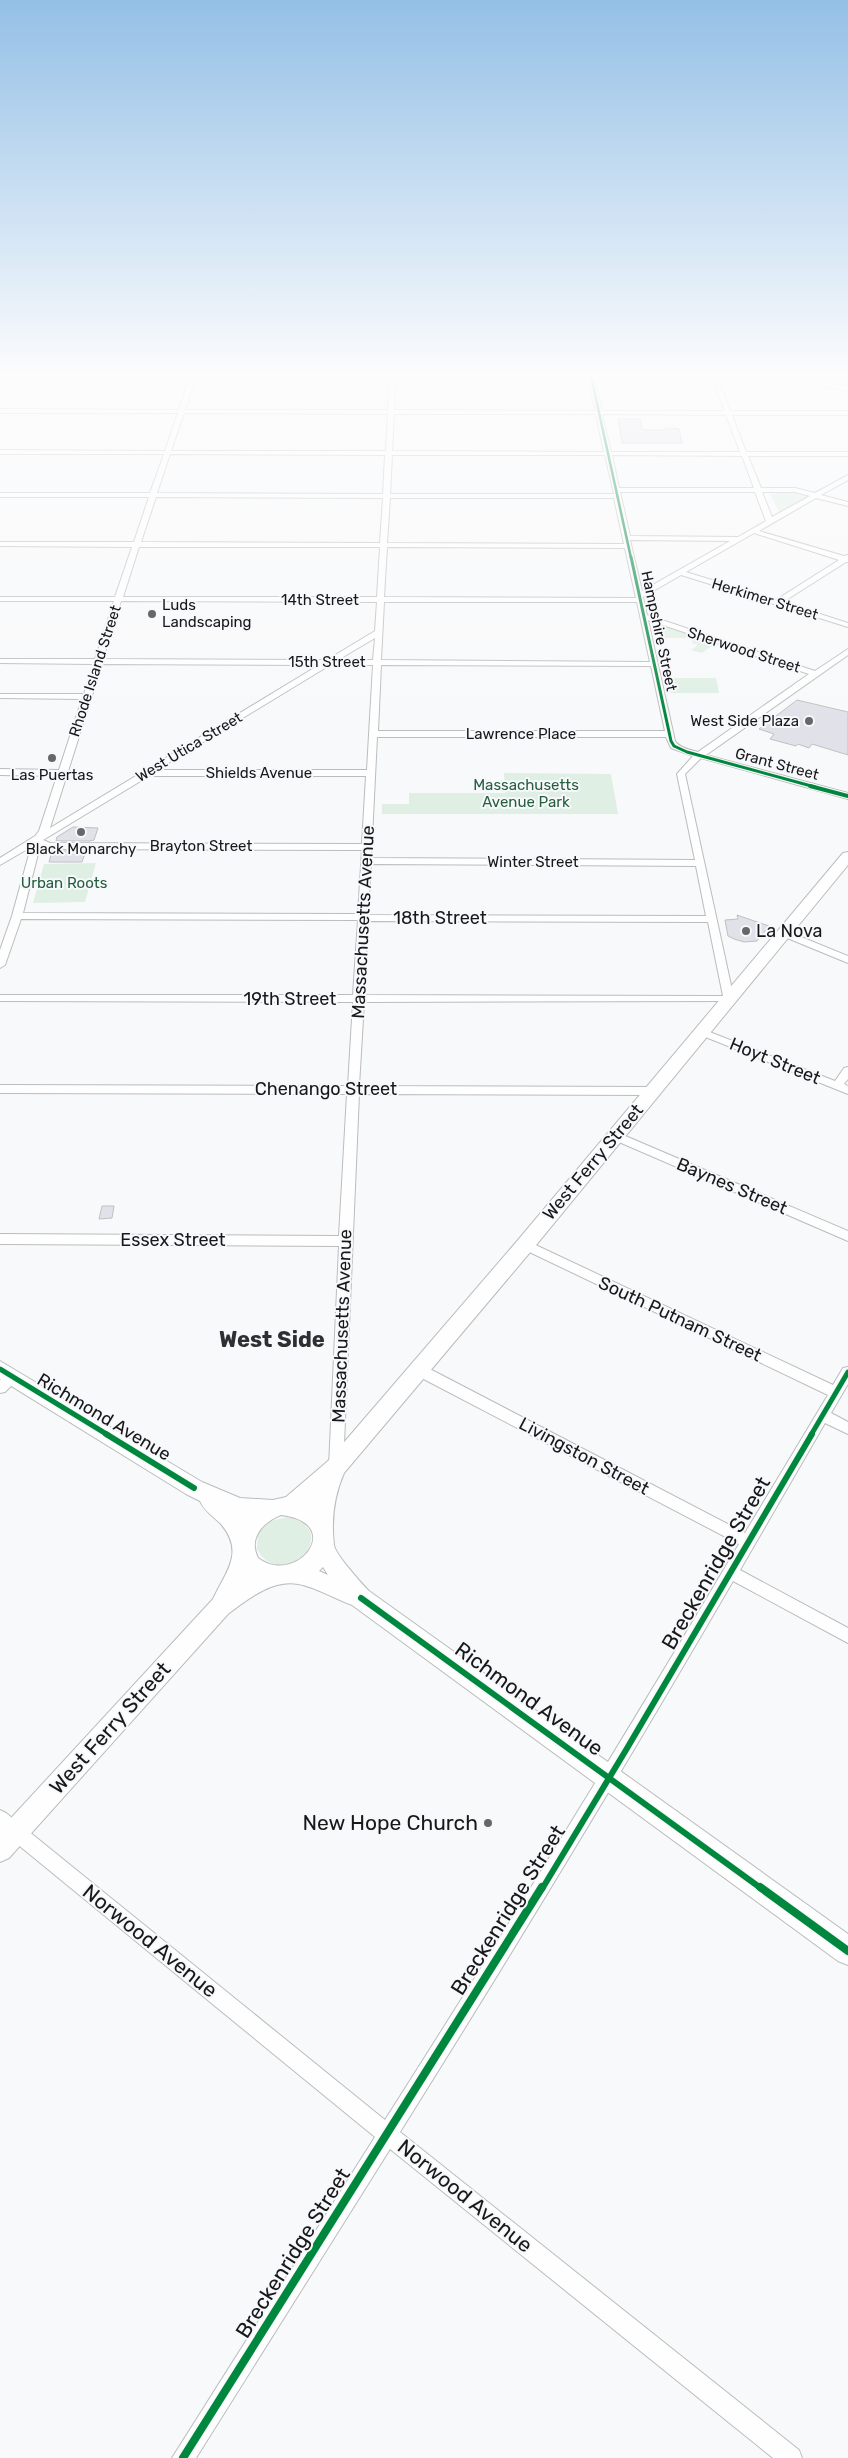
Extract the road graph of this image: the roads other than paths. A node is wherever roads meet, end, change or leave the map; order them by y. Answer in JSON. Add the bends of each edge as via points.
{"nodes":[{"id":1,"x":758,"y":490,"type":"edge"},
{"id":2,"x":154,"y":491,"type":"edge"},
{"id":3,"x":386,"y":491,"type":"edge"},
{"id":4,"x":725,"y":491,"type":"edge"},
{"id":5,"x":798,"y":491,"type":"edge"},
{"id":6,"x":824,"y":491,"type":"edge"},
{"id":7,"x":616,"y":493,"type":"junction"},
{"id":8,"x":0,"y":495,"type":"edge"},
{"id":9,"x":153,"y":495,"type":"junction"},
{"id":10,"x":386,"y":495,"type":"junction"},
{"id":11,"x":816,"y":495,"type":"junction"},
{"id":12,"x":848,"y":504,"type":"edge"},
{"id":13,"x":770,"y":521,"type":"junction"},
{"id":14,"x":753,"y":532,"type":"junction"},
{"id":15,"x":740,"y":539,"type":"junction"},
{"id":16,"x":627,"y":542,"type":"junction"},
{"id":17,"x":0,"y":544,"type":"edge"},
{"id":18,"x":137,"y":544,"type":"junction"},
{"id":19,"x":383,"y":545,"type":"junction"},
{"id":20,"x":847,"y":558,"type":"edge"},
{"id":21,"x":682,"y":573,"type":"junction"},
{"id":22,"x":639,"y":598,"type":"junction"},
{"id":23,"x":0,"y":599,"type":"edge"},
{"id":24,"x":118,"y":600,"type":"junction"},
{"id":25,"x":380,"y":600,"type":"junction"},
{"id":26,"x":776,"y":602,"type":"junction"},
{"id":27,"x":643,"y":616,"type":"junction"},
{"id":28,"x":848,"y":625,"type":"edge"},
{"id":29,"x":379,"y":632,"type":"junction"},
{"id":30,"x":848,"y":651,"type":"edge"},
{"id":31,"x":0,"y":661,"type":"edge"},
{"id":32,"x":99,"y":662,"type":"junction"},
{"id":33,"x":329,"y":662,"type":"junction"},
{"id":34,"x":377,"y":662,"type":"junction"},
{"id":35,"x":654,"y":664,"type":"junction"},
{"id":36,"x":816,"y":674,"type":"junction"},
{"id":37,"x":0,"y":696,"type":"edge"},
{"id":38,"x":88,"y":697,"type":"junction"},
{"id":39,"x":373,"y":734,"type":"junction"},
{"id":40,"x":669,"y":734,"type":"junction"},
{"id":41,"x":700,"y":756,"type":"junction"},
{"id":42,"x":0,"y":772,"type":"edge"},
{"id":43,"x":63,"y":773,"type":"junction"},
{"id":44,"x":146,"y":773,"type":"junction"},
{"id":45,"x":371,"y":773,"type":"junction"},
{"id":46,"x":848,"y":796,"type":"edge"},
{"id":47,"x":37,"y":841,"type":"junction"},
{"id":48,"x":367,"y":847,"type":"junction"},
{"id":49,"x":848,"y":856,"type":"edge"},
{"id":50,"x":366,"y":861,"type":"junction"},
{"id":51,"x":0,"y":862,"type":"edge"},
{"id":52,"x":700,"y":863,"type":"junction"},
{"id":53,"x":16,"y":916,"type":"junction"},
{"id":54,"x":363,"y":918,"type":"junction"},
{"id":55,"x":713,"y":919,"type":"junction"},
{"id":56,"x":784,"y":933,"type":"junction"},
{"id":57,"x":848,"y":960,"type":"edge"},
{"id":58,"x":0,"y":965,"type":"edge"},
{"id":59,"x":0,"y":998,"type":"edge"},
{"id":60,"x":359,"y":999,"type":"junction"},
{"id":61,"x":729,"y":999,"type":"junction"},
{"id":62,"x":702,"y":1032,"type":"junction"},
{"id":63,"x":848,"y":1072,"type":"edge"},
{"id":64,"x":843,"y":1088,"type":"edge"},
{"id":65,"x":0,"y":1089,"type":"edge"},
{"id":66,"x":354,"y":1089,"type":"junction"},
{"id":67,"x":652,"y":1091,"type":"junction"},
{"id":68,"x":616,"y":1136,"type":"junction"},
{"id":69,"x":848,"y":1236,"type":"edge"},
{"id":70,"x":0,"y":1239,"type":"edge"},
{"id":71,"x":345,"y":1241,"type":"junction"},
{"id":72,"x":525,"y":1246,"type":"junction"},
{"id":73,"x":419,"y":1370,"type":"junction"},
{"id":74,"x":848,"y":1372,"type":"edge"},
{"id":75,"x":4,"y":1378,"type":"edge"},
{"id":76,"x":835,"y":1392,"type":"junction"},
{"id":77,"x":821,"y":1415,"type":"junction"},
{"id":78,"x":848,"y":1428,"type":"edge"},
{"id":79,"x":336,"y":1467,"type":"junction"},
{"id":80,"x":194,"y":1488,"type":"junction"},
{"id":81,"x":281,"y":1507,"type":"junction"},
{"id":82,"x":322,"y":1524,"type":"junction"},
{"id":83,"x":748,"y":1542,"type":"junction"},
{"id":84,"x":245,"y":1548,"type":"junction"},
{"id":85,"x":324,"y":1549,"type":"junction"},
{"id":86,"x":730,"y":1572,"type":"junction"},
{"id":87,"x":299,"y":1574,"type":"junction"},
{"id":88,"x":272,"y":1576,"type":"junction"},
{"id":89,"x":361,"y":1598,"type":"junction"},
{"id":90,"x":220,"y":1607,"type":"junction"},
{"id":91,"x":848,"y":1636,"type":"edge"},
{"id":92,"x":610,"y":1777,"type":"junction"},
{"id":93,"x":5,"y":1833,"type":"edge"},
{"id":94,"x":848,"y":1951,"type":"edge"},
{"id":95,"x":386,"y":2133,"type":"junction"},
{"id":96,"x":183,"y":2458,"type":"edge"},
{"id":97,"x":791,"y":2458,"type":"edge"}],
"edges":[{"from":1,"to":13,"type":"street"},
{"from":2,"to":9,"type":"street","name":"Rhode Island Street"},
{"from":3,"to":10,"type":"street","name":"Massachusetts Avenue"},
{"from":4,"to":7,"type":"street"},
{"from":5,"to":11,"type":"street"},
{"from":6,"to":11,"type":"street"},
{"from":7,"to":10,"type":"street"},
{"from":7,"to":16,"type":"street","name":"Hampshire Street"},
{"from":8,"to":9,"type":"street"},
{"from":9,"to":10,"type":"street"},
{"from":9,"to":18,"type":"street","name":"Rhode Island Street"},
{"from":10,"to":19,"type":"street","name":"Massachusetts Avenue"},
{"from":11,"to":12,"type":"street"},
{"from":11,"to":13,"type":"street"},
{"from":13,"to":14,"type":"street"},
{"from":14,"to":15,"type":"street"},
{"from":14,"to":20,"type":"street"},
{"from":15,"to":16,"type":"street"},
{"from":15,"to":21,"type":"street"},
{"from":16,"to":19,"type":"street"},
{"from":16,"to":22,"type":"street","name":"Hampshire Street"},
{"from":17,"to":18,"type":"street"},
{"from":18,"to":19,"type":"street"},
{"from":18,"to":24,"type":"street","name":"Rhode Island Street"},
{"from":19,"to":25,"type":"street","name":"Massachusetts Avenue"},
{"from":20,"to":26,"type":"street"},
{"from":21,"to":22,"type":"street"},
{"from":21,"to":26,"type":"street","name":"Herkimer Street"},
{"from":22,"to":25,"type":"street","name":"14th Street"},
{"from":22,"to":27,"type":"street","name":"Hampshire Street"},
{"from":23,"to":24,"type":"street","name":"14th Street"},
{"from":24,"to":25,"type":"street","name":"14th Street"},
{"from":24,"to":32,"type":"street","name":"Rhode Island Street"},
{"from":25,"to":29,"type":"street","name":"Massachusetts Avenue"},
{"from":26,"to":28,"type":"street","name":"Herkimer Street"},
{"from":27,"to":35,"type":"street","name":"Hampshire Street"},
{"from":27,"to":36,"type":"street","name":"Sherwood Street"},
{"from":29,"to":33,"type":"street","name":"West Utica Street"},
{"from":29,"to":34,"type":"street","name":"Massachusetts Avenue"},
{"from":30,"to":36,"type":"street"},
{"from":31,"to":32,"type":"street","name":"15th Street"},
{"from":32,"to":33,"type":"street","name":"15th Street"},
{"from":32,"to":38,"type":"street","name":"Rhode Island Street"},
{"from":33,"to":34,"type":"street","name":"15th Street"},
{"from":33,"to":44,"type":"street","name":"West Utica Street"},
{"from":34,"to":35,"type":"street","name":"15th Street"},
{"from":34,"to":39,"type":"street","name":"Massachusetts Avenue"},
{"from":35,"to":40,"type":"street","name":"Hampshire Street"},
{"from":36,"to":41,"type":"street"},
{"from":37,"to":38,"type":"street"},
{"from":38,"to":43,"type":"street","name":"Rhode Island Street"},
{"from":39,"to":40,"type":"street","name":"Lawrence Place"},
{"from":39,"to":45,"type":"street","name":"Massachusetts Avenue"},
{"from":40,"to":41,"type":"street","via":[[674,746]]},
{"from":41,"to":46,"type":"street","name":"Grant Street"},
{"from":41,"to":52,"type":"street","via":[[681,774]]},
{"from":42,"to":43,"type":"street"},
{"from":43,"to":47,"type":"street","name":"Rhode Island Street","via":[[44,830]]},
{"from":44,"to":45,"type":"street","name":"Shields Avenue"},
{"from":44,"to":47,"type":"street","name":"West Utica Street"},
{"from":45,"to":48,"type":"street","name":"Massachusetts Avenue"},
{"from":47,"to":48,"type":"street","name":"Brayton Street","via":[[49,846]]},
{"from":47,"to":51,"type":"street","name":"West Utica Street"},
{"from":47,"to":53,"type":"street","name":"Rhode Island Street"},
{"from":48,"to":50,"type":"street","name":"Massachusetts Avenue"},
{"from":49,"to":56,"type":"street","name":"West Ferry Street"},
{"from":50,"to":52,"type":"street","name":"Winter Street"},
{"from":50,"to":54,"type":"street","name":"Massachusetts Avenue"},
{"from":52,"to":55,"type":"street"},
{"from":53,"to":54,"type":"street","name":"18th Street"},
{"from":53,"to":58,"type":"street","name":"Rhode Island Street"},
{"from":54,"to":55,"type":"street","name":"18th Street"},
{"from":54,"to":60,"type":"street","name":"Massachusetts Avenue"},
{"from":55,"to":61,"type":"street"},
{"from":56,"to":57,"type":"street"},
{"from":56,"to":61,"type":"street","name":"West Ferry Street"},
{"from":59,"to":60,"type":"street","name":"19th Street"},
{"from":60,"to":61,"type":"street","name":"19th Street"},
{"from":60,"to":66,"type":"street","name":"Massachusetts Avenue"},
{"from":61,"to":62,"type":"street","name":"West Ferry Street"},
{"from":62,"to":64,"type":"street","name":"Hoyt Street"},
{"from":62,"to":67,"type":"street","name":"West Ferry Street"},
{"from":63,"to":64,"type":"street"},
{"from":65,"to":66,"type":"street","name":"Chenango Street"},
{"from":66,"to":67,"type":"street","name":"Chenango Street"},
{"from":66,"to":71,"type":"street","name":"Massachusetts Avenue"},
{"from":67,"to":68,"type":"street","name":"West Ferry Street"},
{"from":68,"to":69,"type":"street","name":"Baynes Street"},
{"from":68,"to":72,"type":"street","name":"West Ferry Street"},
{"from":70,"to":71,"type":"street","name":"Essex Street"},
{"from":71,"to":79,"type":"street","name":"Massachusetts Avenue"},
{"from":72,"to":73,"type":"street","name":"West Ferry Street"},
{"from":72,"to":76,"type":"street","name":"South Putnam Street"},
{"from":73,"to":79,"type":"street","name":"West Ferry Street"},
{"from":73,"to":83,"type":"street","name":"Livingston Street"},
{"from":74,"to":76,"type":"street","name":"Breckenridge Street"},
{"from":75,"to":80,"type":"street","name":"Richmond Avenue"},
{"from":76,"to":77,"type":"street","name":"Breckenridge Street"},
{"from":77,"to":78,"type":"street"},
{"from":77,"to":83,"type":"street","name":"Breckenridge Street"},
{"from":79,"to":81,"type":"street","name":"West Ferry Street"},
{"from":79,"to":82,"type":"street","name":"West Ferry Street","via":[[326,1486]]},
{"from":80,"to":81,"type":"street","name":"Richmond Avenue","via":[[238,1507]]},
{"from":80,"to":84,"type":"street","name":"Richmond Avenue","via":[[229,1518]]},
{"from":81,"to":82,"type":"street","via":[[308,1511]]},
{"from":81,"to":84,"type":"street","via":[[259,1514],[250,1523]]},
{"from":82,"to":85,"type":"street"},
{"from":83,"to":86,"type":"street","name":"Breckenridge Street"},
{"from":84,"to":88,"type":"street","via":[[255,1568]]},
{"from":84,"to":90,"type":"street","name":"West Ferry Street","via":[[230,1591]]},
{"from":85,"to":87,"type":"street","via":[[314,1564]]},
{"from":85,"to":89,"type":"street","name":"Richmond Avenue","via":[[349,1587]]},
{"from":86,"to":91,"type":"street"},
{"from":86,"to":92,"type":"street","name":"Breckenridge Street"},
{"from":87,"to":88,"type":"street"},
{"from":87,"to":89,"type":"street","name":"Richmond Avenue"},
{"from":88,"to":90,"type":"street","name":"West Ferry Street","via":[[243,1590]]},
{"from":89,"to":92,"type":"street","name":"Richmond Avenue"},
{"from":90,"to":93,"type":"street","name":"West Ferry Street"},
{"from":92,"to":94,"type":"street","name":"Richmond Avenue"},
{"from":92,"to":95,"type":"street","name":"Breckenridge Street"},
{"from":93,"to":95,"type":"street","name":"Norwood Avenue"},
{"from":95,"to":96,"type":"street","name":"Breckenridge Street"},
{"from":95,"to":97,"type":"street","name":"Norwood Avenue"}]}
